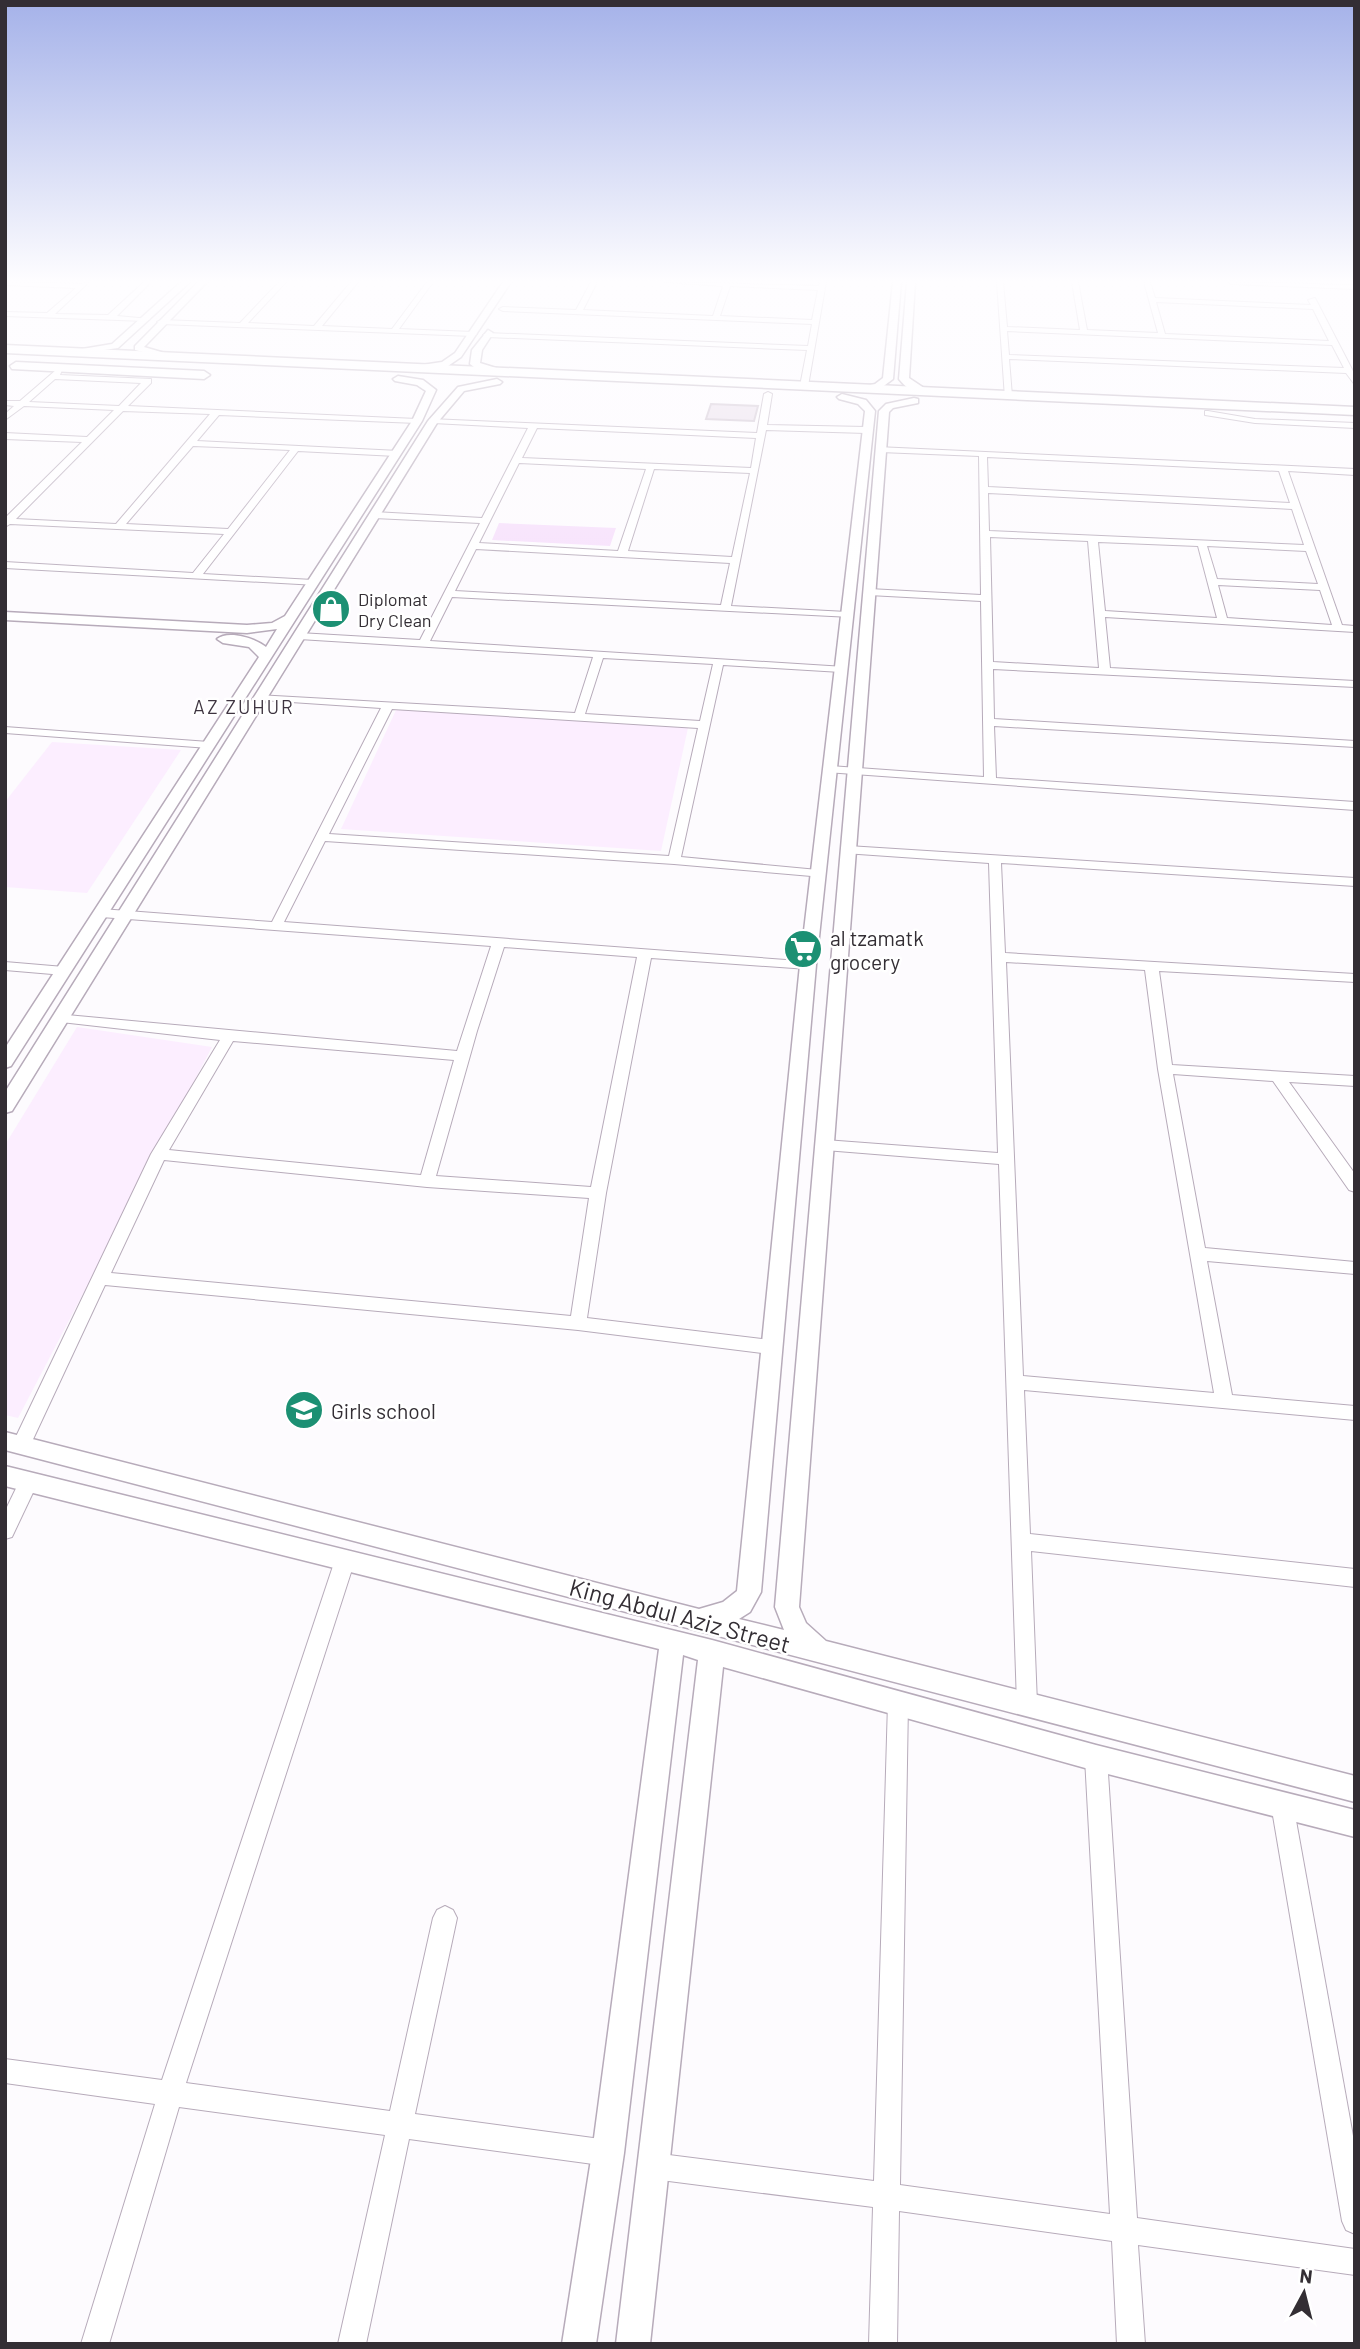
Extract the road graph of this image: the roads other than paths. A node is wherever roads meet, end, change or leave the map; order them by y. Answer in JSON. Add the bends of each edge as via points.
{"nodes":[{"id":1,"x":36,"y":392,"type":"edge"},
{"id":2,"x":137,"y":392,"type":"edge"},
{"id":3,"x":439,"y":392,"type":"edge"},
{"id":4,"x":447,"y":392,"type":"edge"},
{"id":5,"x":460,"y":392,"type":"edge"},
{"id":6,"x":728,"y":392,"type":"edge"},
{"id":7,"x":885,"y":392,"type":"edge"},
{"id":8,"x":916,"y":392,"type":"edge"},
{"id":9,"x":1008,"y":392,"type":"edge"},
{"id":10,"x":431,"y":394,"type":"joint"},
{"id":11,"x":768,"y":394,"type":"junction"},
{"id":12,"x":454,"y":395,"type":"junction"},
{"id":13,"x":919,"y":396,"type":"junction"},
{"id":14,"x":1008,"y":396,"type":"junction"},
{"id":15,"x":842,"y":397,"type":"junction"},
{"id":16,"x":5,"y":403,"type":"edge"},
{"id":17,"x":22,"y":404,"type":"junction"},
{"id":18,"x":122,"y":407,"type":"junction"},
{"id":19,"x":1355,"y":411,"type":"edge"},
{"id":20,"x":217,"y":412,"type":"junction"},
{"id":21,"x":1208,"y":414,"type":"junction"},
{"id":22,"x":5,"y":418,"type":"edge"},
{"id":23,"x":417,"y":421,"type":"junction"},
{"id":24,"x":433,"y":421,"type":"junction"},
{"id":25,"x":1355,"y":423,"type":"edge"},
{"id":26,"x":534,"y":425,"type":"junction"},
{"id":27,"x":872,"y":427,"type":"junction"},
{"id":28,"x":762,"y":431,"type":"junction"},
{"id":29,"x":5,"y":436,"type":"edge"},
{"id":30,"x":90,"y":440,"type":"junction"},
{"id":31,"x":190,"y":443,"type":"junction"},
{"id":32,"x":296,"y":448,"type":"junction"},
{"id":33,"x":880,"y":449,"type":"junction"},
{"id":34,"x":396,"y":453,"type":"junction"},
{"id":35,"x":983,"y":454,"type":"junction"},
{"id":36,"x":517,"y":460,"type":"junction"},
{"id":37,"x":651,"y":466,"type":"junction"},
{"id":38,"x":1282,"y":468,"type":"junction"},
{"id":39,"x":755,"y":471,"type":"junction"},
{"id":40,"x":1355,"y":472,"type":"edge"},
{"id":41,"x":985,"y":490,"type":"junction"},
{"id":42,"x":1295,"y":506,"type":"junction"},
{"id":43,"x":374,"y":515,"type":"junction"},
{"id":44,"x":485,"y":521,"type":"junction"},
{"id":45,"x":7,"y":523,"type":"edge"},
{"id":46,"x":118,"y":527,"type":"junction"},
{"id":47,"x":230,"y":533,"type":"junction"},
{"id":48,"x":985,"y":534,"type":"junction"},
{"id":49,"x":1093,"y":538,"type":"junction"},
{"id":50,"x":1202,"y":544,"type":"junction"},
{"id":51,"x":473,"y":546,"type":"junction"},
{"id":52,"x":1310,"y":548,"type":"junction"},
{"id":53,"x":622,"y":554,"type":"junction"},
{"id":54,"x":736,"y":560,"type":"junction"},
{"id":55,"x":5,"y":565,"type":"edge"},
{"id":56,"x":196,"y":576,"type":"junction"},
{"id":57,"x":1212,"y":582,"type":"junction"},
{"id":58,"x":313,"y":583,"type":"junction"},
{"id":59,"x":1324,"y":587,"type":"junction"},
{"id":60,"x":869,"y":592,"type":"junction"},
{"id":61,"x":450,"y":594,"type":"junction"},
{"id":62,"x":986,"y":598,"type":"junction"},
{"id":63,"x":725,"y":609,"type":"junction"},
{"id":64,"x":1100,"y":614,"type":"junction"},
{"id":65,"x":847,"y":615,"type":"junction"},
{"id":66,"x":5,"y":616,"type":"edge"},
{"id":67,"x":290,"y":618,"type":"junction"},
{"id":68,"x":310,"y":618,"type":"junction"},
{"id":69,"x":1223,"y":621,"type":"junction"},
{"id":70,"x":5,"y":626,"type":"edge"},
{"id":71,"x":1338,"y":628,"type":"junction"},
{"id":72,"x":247,"y":629,"type":"junction"},
{"id":73,"x":1355,"y":629,"type":"edge"},
{"id":74,"x":299,"y":636,"type":"junction"},
{"id":75,"x":239,"y":640,"type":"junction"},
{"id":76,"x":424,"y":643,"type":"junction"},
{"id":77,"x":599,"y":654,"type":"junction"},
{"id":78,"x":265,"y":657,"type":"junction"},
{"id":79,"x":719,"y":661,"type":"junction"},
{"id":80,"x":987,"y":664,"type":"junction"},
{"id":81,"x":841,"y":669,"type":"junction"},
{"id":82,"x":1105,"y":671,"type":"junction"},
{"id":83,"x":1355,"y":684,"type":"edge"},
{"id":84,"x":261,"y":697,"type":"junction"},
{"id":85,"x":388,"y":705,"type":"junction"},
{"id":86,"x":579,"y":717,"type":"junction"},
{"id":87,"x":988,"y":722,"type":"junction"},
{"id":88,"x":703,"y":725,"type":"junction"},
{"id":89,"x":5,"y":730,"type":"edge"},
{"id":90,"x":1355,"y":744,"type":"edge"},
{"id":91,"x":209,"y":745,"type":"junction"},
{"id":92,"x":830,"y":770,"type":"junction"},
{"id":93,"x":854,"y":772,"type":"junction"},
{"id":94,"x":990,"y":781,"type":"junction"},
{"id":95,"x":1355,"y":806,"type":"edge"},
{"id":96,"x":321,"y":836,"type":"junction"},
{"id":97,"x":848,"y":850,"type":"junction"},
{"id":98,"x":674,"y":860,"type":"junction"},
{"id":99,"x":995,"y":860,"type":"junction"},
{"id":100,"x":818,"y":874,"type":"junction"},
{"id":101,"x":1355,"y":882,"type":"edge"},
{"id":102,"x":101,"y":913,"type":"junction"},
{"id":103,"x":126,"y":915,"type":"junction"},
{"id":104,"x":276,"y":926,"type":"junction"},
{"id":105,"x":499,"y":942,"type":"junction"},
{"id":106,"x":645,"y":953,"type":"junction"},
{"id":107,"x":999,"y":957,"type":"junction"},
{"id":108,"x":808,"y":965,"type":"junction"},
{"id":109,"x":5,"y":966,"type":"edge"},
{"id":110,"x":1151,"y":966,"type":"junction"},
{"id":111,"x":64,"y":971,"type":"junction"},
{"id":112,"x":1355,"y":978,"type":"edge"},
{"id":113,"x":61,"y":1017,"type":"junction"},
{"id":114,"x":229,"y":1036,"type":"junction"},
{"id":115,"x":464,"y":1056,"type":"junction"},
{"id":116,"x":5,"y":1062,"type":"edge"},
{"id":117,"x":1166,"y":1069,"type":"junction"},
{"id":118,"x":1277,"y":1076,"type":"junction"},
{"id":119,"x":1355,"y":1081,"type":"edge"},
{"id":120,"x":5,"y":1107,"type":"edge"},
{"id":121,"x":825,"y":1144,"type":"junction"},
{"id":122,"x":159,"y":1154,"type":"junction"},
{"id":123,"x":1005,"y":1159,"type":"junction"},
{"id":124,"x":427,"y":1181,"type":"junction"},
{"id":125,"x":1355,"y":1186,"type":"edge"},
{"id":126,"x":598,"y":1193,"type":"junction"},
{"id":127,"x":1199,"y":1254,"type":"junction"},
{"id":128,"x":1355,"y":1268,"type":"edge"},
{"id":129,"x":102,"y":1279,"type":"junction"},
{"id":130,"x":578,"y":1323,"type":"junction"},
{"id":131,"x":771,"y":1347,"type":"junction"},
{"id":132,"x":1013,"y":1382,"type":"junction"},
{"id":133,"x":1224,"y":1401,"type":"junction"},
{"id":134,"x":1355,"y":1413,"type":"edge"},
{"id":135,"x":13,"y":1443,"type":"edge"},
{"id":136,"x":17,"y":1479,"type":"edge"},
{"id":137,"x":5,"y":1531,"type":"edge"},
{"id":138,"x":1018,"y":1541,"type":"junction"},
{"id":139,"x":345,"y":1560,"type":"junction"},
{"id":140,"x":1355,"y":1578,"type":"edge"},
{"id":141,"x":698,"y":1619,"type":"junction"},
{"id":142,"x":672,"y":1641,"type":"junction"},
{"id":143,"x":712,"y":1651,"type":"junction"},
{"id":144,"x":824,"y":1653,"type":"junction"},
{"id":145,"x":898,"y":1703,"type":"junction"},
{"id":146,"x":1027,"y":1704,"type":"junction"},
{"id":147,"x":1096,"y":1758,"type":"junction"},
{"id":148,"x":1355,"y":1789,"type":"edge"},
{"id":149,"x":1282,"y":1804,"type":"junction"},
{"id":150,"x":1355,"y":1824,"type":"edge"},
{"id":151,"x":445,"y":1918,"type":"dead end"},
{"id":152,"x":5,"y":2071,"type":"edge"},
{"id":153,"x":170,"y":2094,"type":"junction"},
{"id":154,"x":400,"y":2125,"type":"junction"},
{"id":155,"x":608,"y":2153,"type":"junction"},
{"id":156,"x":653,"y":2166,"type":"junction"},
{"id":157,"x":887,"y":2196,"type":"junction"},
{"id":158,"x":1355,"y":2221,"type":"edge"},
{"id":159,"x":1123,"y":2228,"type":"junction"},
{"id":160,"x":1355,"y":2262,"type":"edge"},
{"id":161,"x":95,"y":2344,"type":"edge"},
{"id":162,"x":352,"y":2344,"type":"edge"},
{"id":163,"x":579,"y":2344,"type":"edge"},
{"id":164,"x":633,"y":2344,"type":"edge"},
{"id":165,"x":883,"y":2344,"type":"edge"},
{"id":166,"x":1130,"y":2344,"type":"edge"}],
"edges":[{"from":1,"to":17,"type":"street"},
{"from":2,"to":18,"type":"street"},
{"from":3,"to":10,"type":"street"},
{"from":4,"to":12,"type":"street"},
{"from":5,"to":12,"type":"street"},
{"from":6,"to":11,"type":"main road"},
{"from":7,"to":13,"type":"main road"},
{"from":8,"to":13,"type":"street"},
{"from":9,"to":14,"type":"street"},
{"from":10,"to":23,"type":"street"},
{"from":11,"to":15,"type":"main road"},
{"from":11,"to":28,"type":"street"},
{"from":12,"to":24,"type":"street"},
{"from":13,"to":14,"type":"main road"},
{"from":13,"to":15,"type":"main road"},
{"from":13,"to":21,"type":"main road"},
{"from":13,"to":27,"type":"street","via":[[886,408]]},
{"from":14,"to":19,"type":"main road"},
{"from":15,"to":27,"type":"street","via":[[867,405]]},
{"from":16,"to":17,"type":"street"},
{"from":17,"to":18,"type":"street"},
{"from":17,"to":22,"type":"street"},
{"from":18,"to":20,"type":"street"},
{"from":18,"to":30,"type":"street"},
{"from":20,"to":23,"type":"street"},
{"from":20,"to":31,"type":"street"},
{"from":21,"to":25,"type":"main road"},
{"from":21,"to":25,"type":"street","via":[[1255,421]]},
{"from":23,"to":34,"type":"street"},
{"from":24,"to":26,"type":"street"},
{"from":24,"to":43,"type":"street"},
{"from":26,"to":28,"type":"street"},
{"from":26,"to":36,"type":"street"},
{"from":27,"to":28,"type":"street"},
{"from":27,"to":33,"type":"street"},
{"from":27,"to":65,"type":"street"},
{"from":28,"to":39,"type":"street"},
{"from":29,"to":30,"type":"street"},
{"from":30,"to":45,"type":"street"},
{"from":31,"to":32,"type":"street"},
{"from":31,"to":46,"type":"street"},
{"from":32,"to":34,"type":"street"},
{"from":32,"to":47,"type":"street"},
{"from":33,"to":35,"type":"street"},
{"from":33,"to":60,"type":"street"},
{"from":34,"to":58,"type":"street"},
{"from":35,"to":38,"type":"street"},
{"from":35,"to":41,"type":"street"},
{"from":36,"to":37,"type":"street"},
{"from":36,"to":44,"type":"street"},
{"from":37,"to":39,"type":"street"},
{"from":37,"to":53,"type":"street"},
{"from":38,"to":40,"type":"street"},
{"from":38,"to":42,"type":"street"},
{"from":39,"to":54,"type":"street"},
{"from":41,"to":42,"type":"street"},
{"from":41,"to":48,"type":"street"},
{"from":42,"to":52,"type":"street"},
{"from":43,"to":44,"type":"street"},
{"from":43,"to":68,"type":"street"},
{"from":44,"to":51,"type":"street"},
{"from":45,"to":46,"type":"street"},
{"from":46,"to":47,"type":"street"},
{"from":47,"to":56,"type":"street"},
{"from":48,"to":49,"type":"street"},
{"from":48,"to":62,"type":"street"},
{"from":49,"to":50,"type":"street"},
{"from":49,"to":64,"type":"street"},
{"from":50,"to":52,"type":"street"},
{"from":50,"to":57,"type":"street"},
{"from":51,"to":53,"type":"street"},
{"from":51,"to":61,"type":"street"},
{"from":52,"to":59,"type":"street"},
{"from":53,"to":54,"type":"street"},
{"from":54,"to":63,"type":"street"},
{"from":55,"to":56,"type":"street"},
{"from":56,"to":58,"type":"street"},
{"from":57,"to":59,"type":"street"},
{"from":57,"to":69,"type":"street"},
{"from":58,"to":67,"type":"street"},
{"from":58,"to":68,"type":"street","via":[[321,586]]},
{"from":59,"to":71,"type":"street"},
{"from":60,"to":62,"type":"street"},
{"from":60,"to":93,"type":"street"},
{"from":61,"to":63,"type":"street"},
{"from":61,"to":76,"type":"street"},
{"from":62,"to":80,"type":"street"},
{"from":63,"to":65,"type":"street"},
{"from":64,"to":69,"type":"street"},
{"from":64,"to":82,"type":"street"},
{"from":65,"to":81,"type":"street"},
{"from":66,"to":72,"type":"street"},
{"from":67,"to":72,"type":"street","via":[[275,626]]},
{"from":67,"to":78,"type":"street"},
{"from":68,"to":74,"type":"street"},
{"from":69,"to":71,"type":"street"},
{"from":70,"to":75,"type":"street"},
{"from":71,"to":73,"type":"street"},
{"from":72,"to":75,"type":"street","via":[[255,632],[254,636]]},
{"from":74,"to":76,"type":"street"},
{"from":74,"to":84,"type":"street"},
{"from":75,"to":78,"type":"street","via":[[256,645]]},
{"from":76,"to":77,"type":"street"},
{"from":77,"to":79,"type":"street"},
{"from":77,"to":86,"type":"street"},
{"from":78,"to":91,"type":"street"},
{"from":79,"to":81,"type":"street"},
{"from":79,"to":88,"type":"street"},
{"from":80,"to":82,"type":"street"},
{"from":80,"to":87,"type":"street"},
{"from":81,"to":92,"type":"street"},
{"from":82,"to":83,"type":"street"},
{"from":84,"to":85,"type":"street"},
{"from":84,"to":103,"type":"street"},
{"from":85,"to":86,"type":"street"},
{"from":85,"to":96,"type":"street"},
{"from":86,"to":88,"type":"street"},
{"from":87,"to":90,"type":"street"},
{"from":87,"to":94,"type":"street"},
{"from":88,"to":98,"type":"street"},
{"from":89,"to":91,"type":"street"},
{"from":91,"to":102,"type":"street"},
{"from":92,"to":93,"type":"street"},
{"from":92,"to":100,"type":"street"},
{"from":93,"to":94,"type":"street"},
{"from":93,"to":97,"type":"street"},
{"from":94,"to":95,"type":"street"},
{"from":96,"to":98,"type":"street"},
{"from":96,"to":104,"type":"street"},
{"from":97,"to":99,"type":"street"},
{"from":97,"to":121,"type":"street"},
{"from":98,"to":100,"type":"street"},
{"from":99,"to":101,"type":"street"},
{"from":99,"to":107,"type":"street"},
{"from":100,"to":108,"type":"street"},
{"from":102,"to":103,"type":"street"},
{"from":102,"to":111,"type":"street"},
{"from":103,"to":104,"type":"street"},
{"from":103,"to":113,"type":"street"},
{"from":104,"to":105,"type":"street"},
{"from":105,"to":106,"type":"street"},
{"from":105,"to":115,"type":"street"},
{"from":106,"to":108,"type":"street"},
{"from":106,"to":126,"type":"street"},
{"from":107,"to":110,"type":"street"},
{"from":107,"to":123,"type":"street"},
{"from":108,"to":131,"type":"street"},
{"from":109,"to":111,"type":"street"},
{"from":110,"to":112,"type":"street"},
{"from":110,"to":117,"type":"street"},
{"from":111,"to":116,"type":"street"},
{"from":113,"to":114,"type":"street"},
{"from":113,"to":120,"type":"street"},
{"from":114,"to":115,"type":"street"},
{"from":114,"to":122,"type":"street"},
{"from":115,"to":124,"type":"street"},
{"from":117,"to":118,"type":"street"},
{"from":117,"to":127,"type":"street"},
{"from":118,"to":119,"type":"street"},
{"from":118,"to":125,"type":"street"},
{"from":121,"to":123,"type":"street"},
{"from":121,"to":144,"type":"street","via":[[787,1607],[797,1631]]},
{"from":122,"to":124,"type":"street"},
{"from":122,"to":129,"type":"street"},
{"from":123,"to":132,"type":"street"},
{"from":124,"to":126,"type":"street"},
{"from":126,"to":130,"type":"street"},
{"from":127,"to":128,"type":"street"},
{"from":127,"to":133,"type":"street"},
{"from":129,"to":130,"type":"street"},
{"from":129,"to":135,"type":"street"},
{"from":130,"to":131,"type":"street"},
{"from":131,"to":141,"type":"street","via":[[749,1592],[729,1612]]},
{"from":132,"to":133,"type":"street"},
{"from":132,"to":138,"type":"street"},
{"from":133,"to":134,"type":"street"},
{"from":135,"to":141,"type":"street","name":"King Abdul Aziz Street"},
{"from":136,"to":137,"type":"street"},
{"from":136,"to":139,"type":"street","name":"King Abdul Aziz Street"},
{"from":138,"to":140,"type":"street"},
{"from":138,"to":146,"type":"street"},
{"from":139,"to":142,"type":"street","name":"King Abdul Aziz Street"},
{"from":139,"to":153,"type":"street"},
{"from":141,"to":144,"type":"street","name":"King Abdul Aziz Street"},
{"from":142,"to":143,"type":"street","name":"King Abdul Aziz Street"},
{"from":142,"to":155,"type":"street"},
{"from":143,"to":145,"type":"street","name":"King Abdul Aziz Street"},
{"from":143,"to":156,"type":"street"},
{"from":144,"to":146,"type":"street","name":"King Abdul Aziz Street"},
{"from":145,"to":147,"type":"street","name":"King Abdul Aziz Street"},
{"from":145,"to":157,"type":"street"},
{"from":146,"to":148,"type":"street","name":"King Abdul Aziz Street"},
{"from":147,"to":149,"type":"street","name":"King Abdul Aziz Street"},
{"from":147,"to":159,"type":"street"},
{"from":149,"to":150,"type":"street","name":"King Abdul Aziz Street"},
{"from":149,"to":158,"type":"street"},
{"from":151,"to":154,"type":"street"},
{"from":152,"to":153,"type":"street"},
{"from":153,"to":154,"type":"street"},
{"from":153,"to":161,"type":"street"},
{"from":154,"to":155,"type":"street"},
{"from":154,"to":162,"type":"street"},
{"from":155,"to":163,"type":"street"},
{"from":156,"to":157,"type":"street"},
{"from":156,"to":164,"type":"street"},
{"from":157,"to":159,"type":"street"},
{"from":157,"to":165,"type":"street"},
{"from":159,"to":160,"type":"street"},
{"from":159,"to":166,"type":"street"}]}
